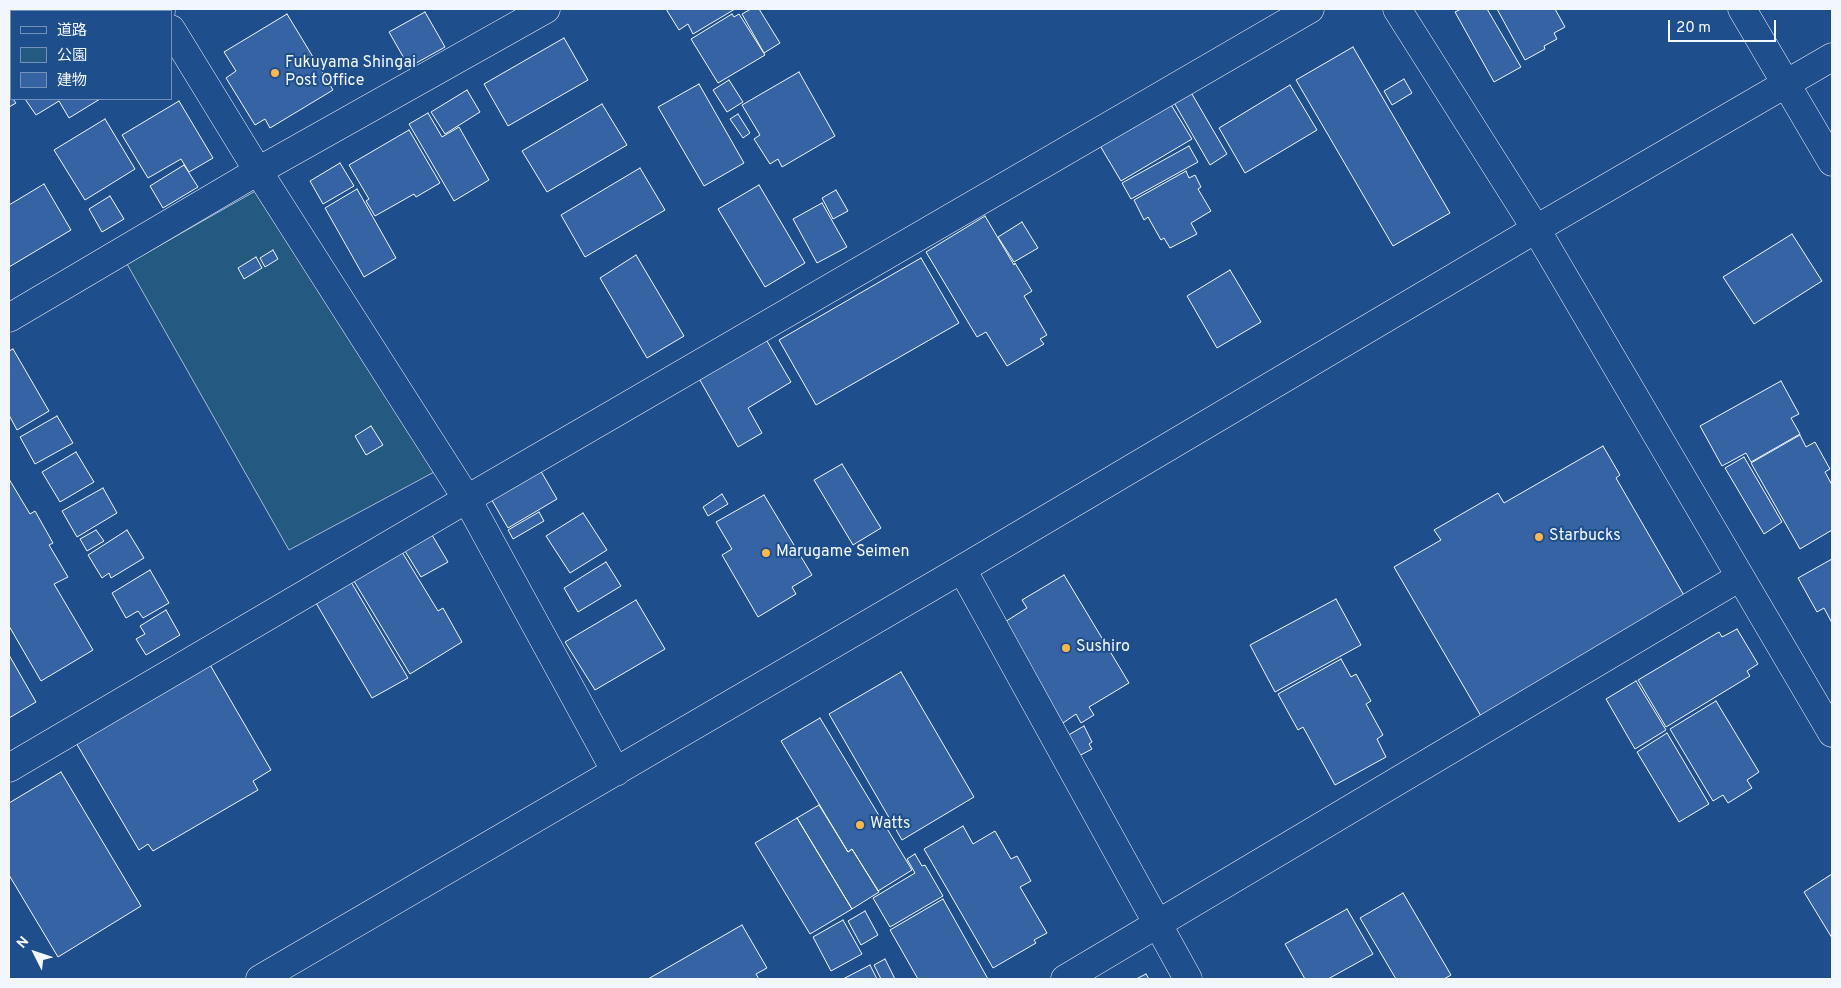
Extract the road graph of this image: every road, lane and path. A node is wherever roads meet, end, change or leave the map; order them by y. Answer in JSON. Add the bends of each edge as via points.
{"nodes":[{"id":1,"x":546,"y":9,"type":"edge"},
{"id":2,"x":1310,"y":9,"type":"edge"},
{"id":3,"x":1398,"y":9,"type":"edge"},
{"id":4,"x":1742,"y":9,"type":"edge"},
{"id":5,"x":172,"y":30,"type":"edge"},
{"id":6,"x":1832,"y":57,"type":"edge"},
{"id":7,"x":1786,"y":84,"type":"junction"},
{"id":8,"x":1832,"y":162,"type":"edge"},
{"id":9,"x":258,"y":171,"type":"junction"},
{"id":10,"x":1536,"y":229,"type":"junction"},
{"id":11,"x":9,"y":318,"type":"edge"},
{"id":12,"x":467,"y":499,"type":"junction"},
{"id":13,"x":962,"y":569,"type":"junction"},
{"id":14,"x":1740,"y":578,"type":"junction"},
{"id":15,"x":1832,"y":733,"type":"edge"},
{"id":16,"x":9,"y":768,"type":"edge"},
{"id":17,"x":616,"y":772,"type":"junction"},
{"id":18,"x":1158,"y":924,"type":"junction"},
{"id":19,"x":260,"y":979,"type":"edge"},
{"id":20,"x":1065,"y":979,"type":"edge"},
{"id":21,"x":1188,"y":979,"type":"edge"}],
"edges":[{"from":1,"to":9,"type":"street"},
{"from":2,"to":12,"type":"street"},
{"from":3,"to":10,"type":"street"},
{"from":4,"to":7,"type":"street"},
{"from":5,"to":9,"type":"street"},
{"from":6,"to":7,"type":"street"},
{"from":7,"to":8,"type":"street"},
{"from":7,"to":10,"type":"street"},
{"from":9,"to":11,"type":"street"},
{"from":9,"to":12,"type":"street"},
{"from":10,"to":13,"type":"street"},
{"from":10,"to":14,"type":"street"},
{"from":12,"to":16,"type":"street"},
{"from":12,"to":17,"type":"street"},
{"from":13,"to":17,"type":"street"},
{"from":13,"to":18,"type":"street"},
{"from":14,"to":15,"type":"street"},
{"from":14,"to":18,"type":"street"},
{"from":17,"to":19,"type":"street"},
{"from":18,"to":20,"type":"street"},
{"from":18,"to":21,"type":"street"}]}
